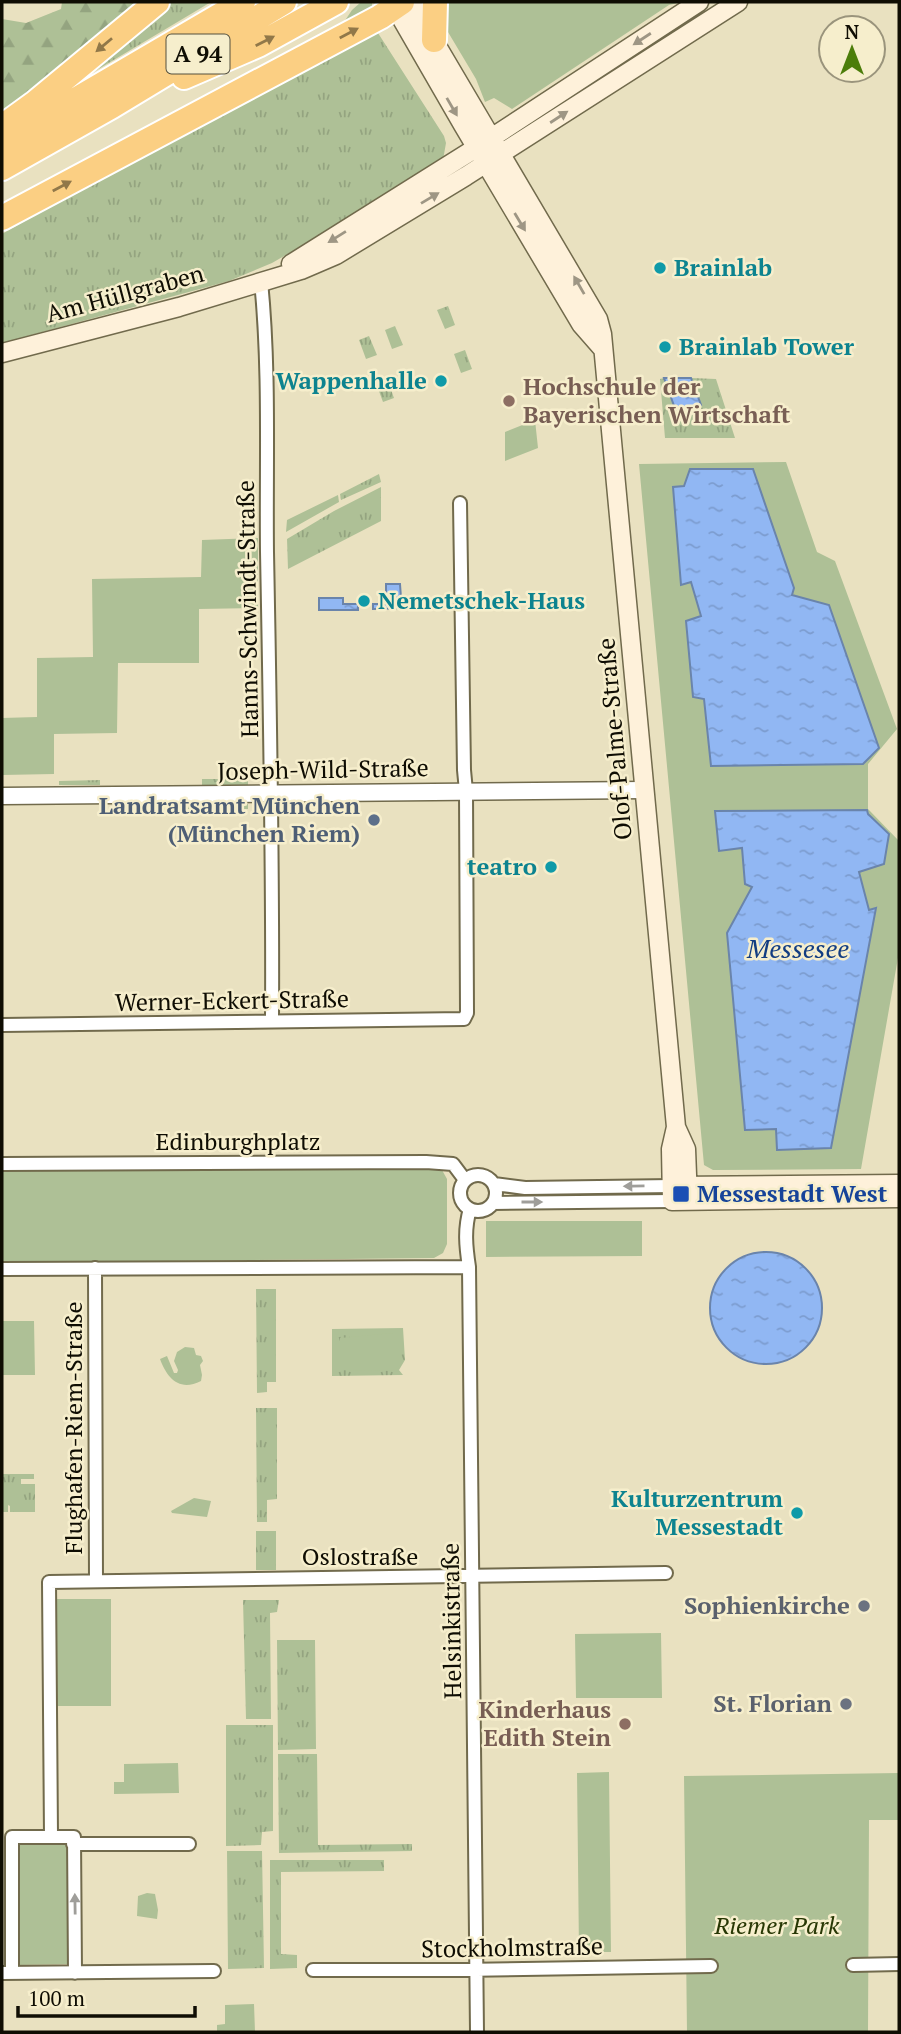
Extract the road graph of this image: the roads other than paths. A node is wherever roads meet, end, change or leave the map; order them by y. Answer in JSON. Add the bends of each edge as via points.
{"nodes":[{"id":1,"x":157,"y":2,"type":"edge"},
{"id":2,"x":243,"y":2,"type":"edge"},
{"id":3,"x":284,"y":2,"type":"edge"},
{"id":4,"x":336,"y":2,"type":"edge"},
{"id":5,"x":435,"y":2,"type":"edge"},
{"id":6,"x":699,"y":2,"type":"edge"},
{"id":7,"x":738,"y":2,"type":"edge"},
{"id":8,"x":400,"y":3,"type":"edge"},
{"id":9,"x":434,"y":40,"type":"junction"},
{"id":10,"x":112,"y":106,"type":"junction"},
{"id":11,"x":2,"y":127,"type":"edge"},
{"id":12,"x":2,"y":143,"type":"edge"},
{"id":13,"x":497,"y":146,"type":"junction"},
{"id":14,"x":481,"y":156,"type":"junction"},
{"id":15,"x":2,"y":168,"type":"edge"},
{"id":16,"x":2,"y":218,"type":"edge"},
{"id":17,"x":261,"y":281,"type":"junction"},
{"id":18,"x":602,"y":348,"type":"junction"},
{"id":19,"x":2,"y":353,"type":"edge"},
{"id":20,"x":460,"y":503,"type":"dead end"},
{"id":21,"x":644,"y":790,"type":"junction"},
{"id":22,"x":466,"y":791,"type":"junction"},
{"id":23,"x":272,"y":793,"type":"junction"},
{"id":24,"x":2,"y":796,"type":"edge"},
{"id":25,"x":272,"y":1021,"type":"junction"},
{"id":26,"x":2,"y":1025,"type":"edge"},
{"id":27,"x":2,"y":1164,"type":"edge"},
{"id":28,"x":465,"y":1180,"type":"junction"},
{"id":29,"x":494,"y":1184,"type":"junction"},
{"id":30,"x":899,"y":1184,"type":"edge"},
{"id":31,"x":680,"y":1193,"type":"junction"},
{"id":32,"x":899,"y":1198,"type":"edge"},
{"id":33,"x":493,"y":1203,"type":"junction"},
{"id":34,"x":471,"y":1209,"type":"junction"},
{"id":35,"x":469,"y":1267,"type":"junction"},
{"id":36,"x":95,"y":1268,"type":"junction"},
{"id":37,"x":2,"y":1269,"type":"edge"},
{"id":38,"x":666,"y":1573,"type":"dead end"},
{"id":39,"x":472,"y":1577,"type":"junction"},
{"id":40,"x":96,"y":1581,"type":"junction"},
{"id":41,"x":51,"y":1836,"type":"junction"},
{"id":42,"x":73,"y":1844,"type":"junction"},
{"id":43,"x":190,"y":1844,"type":"dead end"},
{"id":44,"x":899,"y":1964,"type":"edge"},
{"id":45,"x":853,"y":1965,"type":"dead end"},
{"id":46,"x":711,"y":1966,"type":"dead end"},
{"id":47,"x":476,"y":1969,"type":"junction"},
{"id":48,"x":313,"y":1970,"type":"dead end"},
{"id":49,"x":214,"y":1971,"type":"dead end"},
{"id":50,"x":7,"y":1973,"type":"edge"},
{"id":51,"x":75,"y":1973,"type":"junction"},
{"id":52,"x":477,"y":2032,"type":"edge"}],
"edges":[{"from":1,"to":11,"type":"highway","one_way":true},
{"from":2,"to":12,"type":"highway","number":"A 94"},
{"from":3,"to":10,"type":"highway","number":"A 94"},
{"from":10,"to":4,"type":"highway","one_way":true,"via":[[258,44]]},
{"from":5,"to":9,"type":"highway"},
{"from":6,"to":13,"type":"main road","one_way":true},
{"from":13,"to":7,"type":"main road","one_way":true},
{"from":8,"to":9,"type":"main road","name":"Olof-Palme-Straße"},
{"from":8,"to":14,"type":"main road","one_way":true},
{"from":16,"to":8,"type":"highway","one_way":true},
{"from":9,"to":13,"type":"main road","name":"Olof-Palme-Straße"},
{"from":10,"to":15,"type":"highway","number":"A 94"},
{"from":13,"to":14,"type":"main road","name":"Am Hüllgraben"},
{"from":18,"to":13,"type":"main road","name":"Olof-Palme-Straße","one_way":true,"via":[[598,319]]},
{"from":14,"to":17,"type":"main road","name":"Am Hüllgraben","via":[[336,255]]},
{"from":14,"to":18,"type":"main road","one_way":true,"via":[[581,324]]},
{"from":17,"to":19,"type":"main road","name":"Am Hüllgraben"},
{"from":17,"to":23,"type":"street","name":"Hanns-Schwindt-Straße"},
{"from":18,"to":21,"type":"main road","name":"Olof-Palme-Straße"},
{"from":20,"to":22,"type":"street"},
{"from":21,"to":22,"type":"street","name":"Joseph-Wild-Straße"},
{"from":21,"to":31,"type":"main road","name":"Olof-Palme-Straße","via":[[676,1127],[671,1149]]},
{"from":22,"to":23,"type":"street","name":"Joseph-Wild-Straße"},
{"from":22,"to":25,"type":"street","name":"Werner-Eckert-Straße","via":[[464,1019]]},
{"from":23,"to":24,"type":"street","name":"Joseph-Wild-Straße"},
{"from":23,"to":25,"type":"street","name":"Hanns-Schwindt-Straße"},
{"from":25,"to":26,"type":"street","name":"Werner-Eckert-Straße"},
{"from":27,"to":28,"type":"street","name":"Edinburghplatz","via":[[426,1162],[453,1164]]},
{"from":28,"to":29,"type":"street","via":[[481,1175]]},
{"from":28,"to":34,"type":"street","via":[[460,1195]]},
{"from":31,"to":29,"type":"street","one_way":true},
{"from":29,"to":33,"type":"street"},
{"from":30,"to":31,"type":"main road"},
{"from":31,"to":32,"type":"main road"},
{"from":33,"to":31,"type":"street","one_way":true},
{"from":33,"to":34,"type":"street","via":[[485,1209]]},
{"from":34,"to":35,"type":"street","name":"Helsinkistraße","via":[[466,1227]]},
{"from":35,"to":36,"type":"street"},
{"from":35,"to":39,"type":"street","name":"Helsinkistraße"},
{"from":36,"to":37,"type":"street"},
{"from":36,"to":40,"type":"street","name":"Flughafen-Riem-Straße"},
{"from":38,"to":39,"type":"street","name":"Oslostraße"},
{"from":39,"to":40,"type":"street","name":"Oslostraße"},
{"from":39,"to":47,"type":"street","name":"Helsinkistraße"},
{"from":40,"to":41,"type":"street","name":"Flughafen-Riem-Straße","via":[[49,1582]]},
{"from":41,"to":42,"type":"street","via":[[74,1837]]},
{"from":41,"to":50,"type":"street","via":[[12,1837]]},
{"from":42,"to":43,"type":"street"},
{"from":51,"to":42,"type":"street","one_way":true},
{"from":44,"to":45,"type":"street"},
{"from":46,"to":47,"type":"street","name":"Stockholmstraße"},
{"from":47,"to":48,"type":"street","name":"Stockholmstraße"},
{"from":47,"to":52,"type":"street","name":"Helsinkistraße"},
{"from":49,"to":51,"type":"street"},
{"from":50,"to":51,"type":"street"}]}
